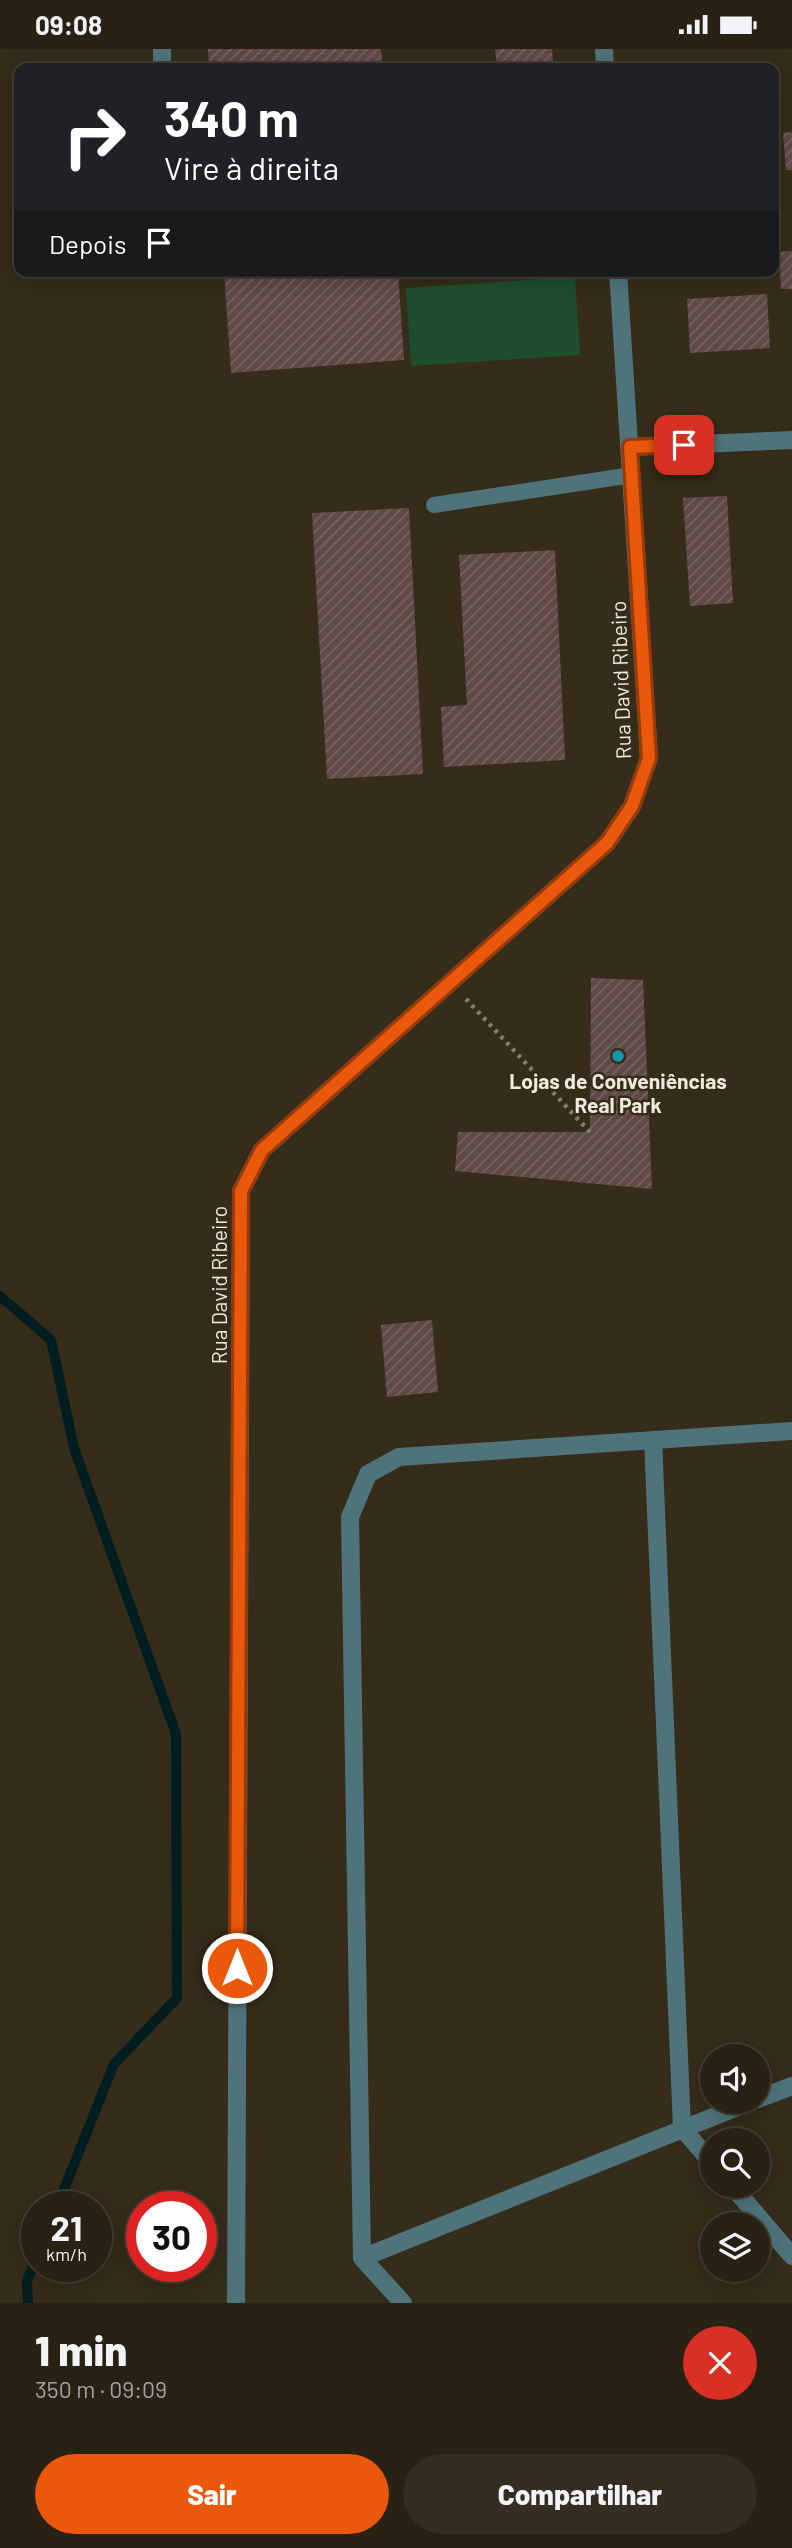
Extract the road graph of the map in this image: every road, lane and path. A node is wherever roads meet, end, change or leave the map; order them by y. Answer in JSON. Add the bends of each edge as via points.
{"nodes":[{"id":1,"x":618,"y":277,"type":"edge"},
{"id":2,"x":792,"y":439,"type":"edge"},
{"id":3,"x":630,"y":447,"type":"junction"},
{"id":4,"x":632,"y":475,"type":"junction"},
{"id":5,"x":433,"y":505,"type":"dead end"},
{"id":6,"x":451,"y":983,"type":"junction"},
{"id":7,"x":590,"y":1132,"type":"dead end"},
{"id":8,"x":792,"y":1431,"type":"edge"},
{"id":9,"x":653,"y":1440,"type":"junction"},
{"id":10,"x":792,"y":2086,"type":"edge"},
{"id":11,"x":770,"y":2094,"type":"edge"},
{"id":12,"x":719,"y":2114,"type":"edge"},
{"id":13,"x":682,"y":2128,"type":"junction"},
{"id":14,"x":700,"y":2149,"type":"edge"},
{"id":15,"x":742,"y":2198,"type":"edge"},
{"id":16,"x":792,"y":2256,"type":"edge"},
{"id":17,"x":362,"y":2258,"type":"junction"},
{"id":18,"x":236,"y":2303,"type":"edge"},
{"id":19,"x":402,"y":2303,"type":"edge"}],
"edges":[{"from":1,"to":3,"type":"street","name":"Rua David Ribeiro"},
{"from":2,"to":3,"type":"street"},
{"from":3,"to":4,"type":"street","name":"Rua David Ribeiro"},
{"from":4,"to":5,"type":"lane"},
{"from":4,"to":6,"type":"street","name":"Rua David Ribeiro","via":[[649,758],[632,806],[607,843]]},
{"from":6,"to":7,"type":"path"},
{"from":6,"to":18,"type":"street","name":"Rua David Ribeiro","via":[[262,1150],[241,1191]]},
{"from":8,"to":9,"type":"street"},
{"from":9,"to":13,"type":"street"},
{"from":9,"to":17,"type":"street","via":[[399,1457],[368,1474],[350,1517]]},
{"from":10,"to":11,"type":"street"},
{"from":12,"to":13,"type":"street"},
{"from":13,"to":14,"type":"street"},
{"from":13,"to":17,"type":"street"},
{"from":15,"to":16,"type":"street"},
{"from":17,"to":19,"type":"street"}]}
